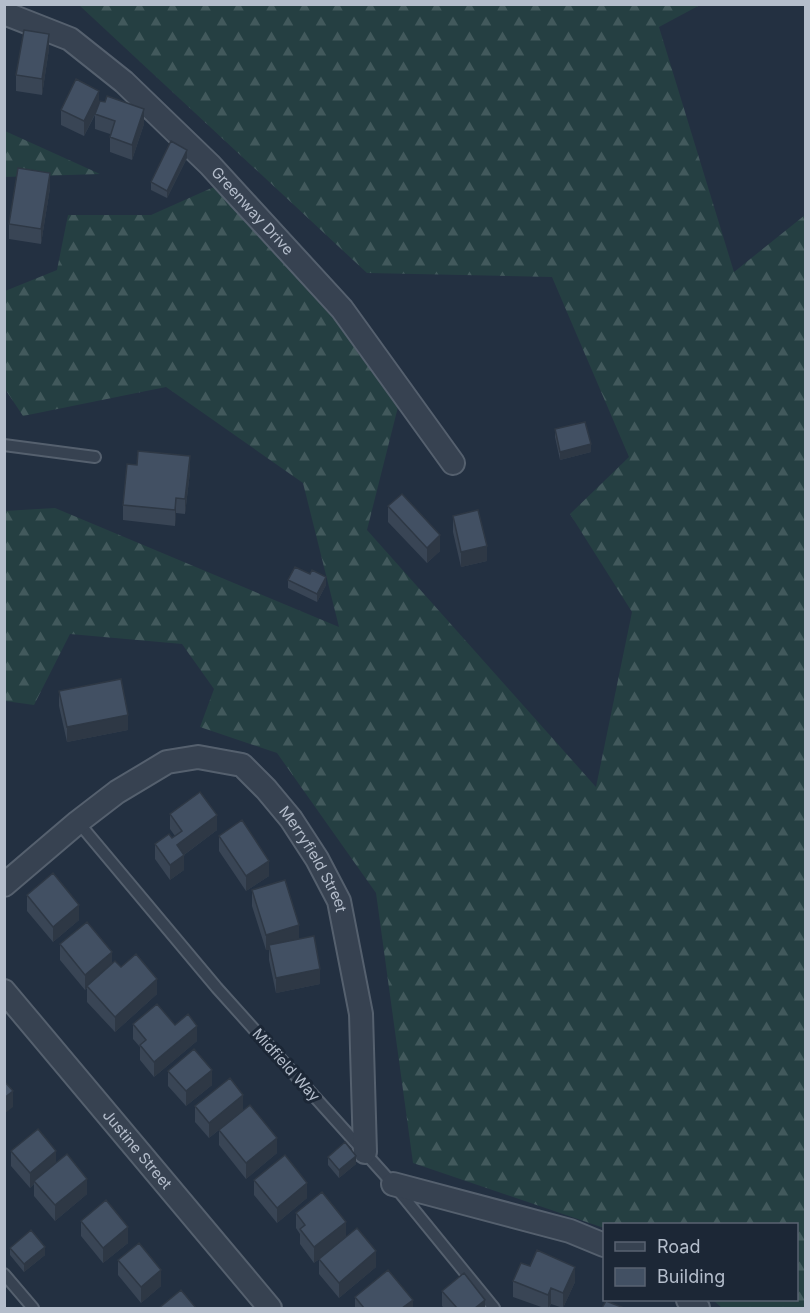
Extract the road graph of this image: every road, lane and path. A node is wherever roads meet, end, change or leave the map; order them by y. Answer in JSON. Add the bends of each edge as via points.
{"nodes":[{"id":1,"x":4,"y":13,"type":"edge"},
{"id":2,"x":4,"y":446,"type":"edge"},
{"id":3,"x":95,"y":457,"type":"dead end"},
{"id":4,"x":453,"y":463,"type":"dead end"},
{"id":5,"x":78,"y":822,"type":"junction"},
{"id":6,"x":4,"y":885,"type":"edge"},
{"id":7,"x":4,"y":991,"type":"edge"},
{"id":8,"x":365,"y":1152,"type":"junction"},
{"id":9,"x":393,"y":1184,"type":"junction"},
{"id":10,"x":603,"y":1245,"type":"edge"},
{"id":11,"x":4,"y":1274,"type":"edge"},
{"id":12,"x":33,"y":1308,"type":"edge"},
{"id":13,"x":270,"y":1308,"type":"edge"},
{"id":14,"x":494,"y":1308,"type":"edge"}],
"edges":[{"from":1,"to":4,"type":"street","name":"Greenway Drive","via":[[70,39],[124,82],[210,165],[342,309]]},
{"from":2,"to":3,"type":"lane"},
{"from":5,"to":6,"type":"street","name":"Merryfield Street"},
{"from":5,"to":8,"type":"lane","name":"Midfield Way","via":[[217,988]]},
{"from":5,"to":8,"type":"street","name":"Merryfield Street","via":[[117,792],[167,762],[198,757],[242,765],[266,789],[291,819],[339,901],[361,1014]]},
{"from":7,"to":13,"type":"street","name":"Justine Street"},
{"from":8,"to":9,"type":"lane","name":"Midfield Way"},
{"from":9,"to":10,"type":"street","via":[[570,1231]]},
{"from":9,"to":14,"type":"lane","name":"Midfield Way"},
{"from":11,"to":12,"type":"lane"}]}
